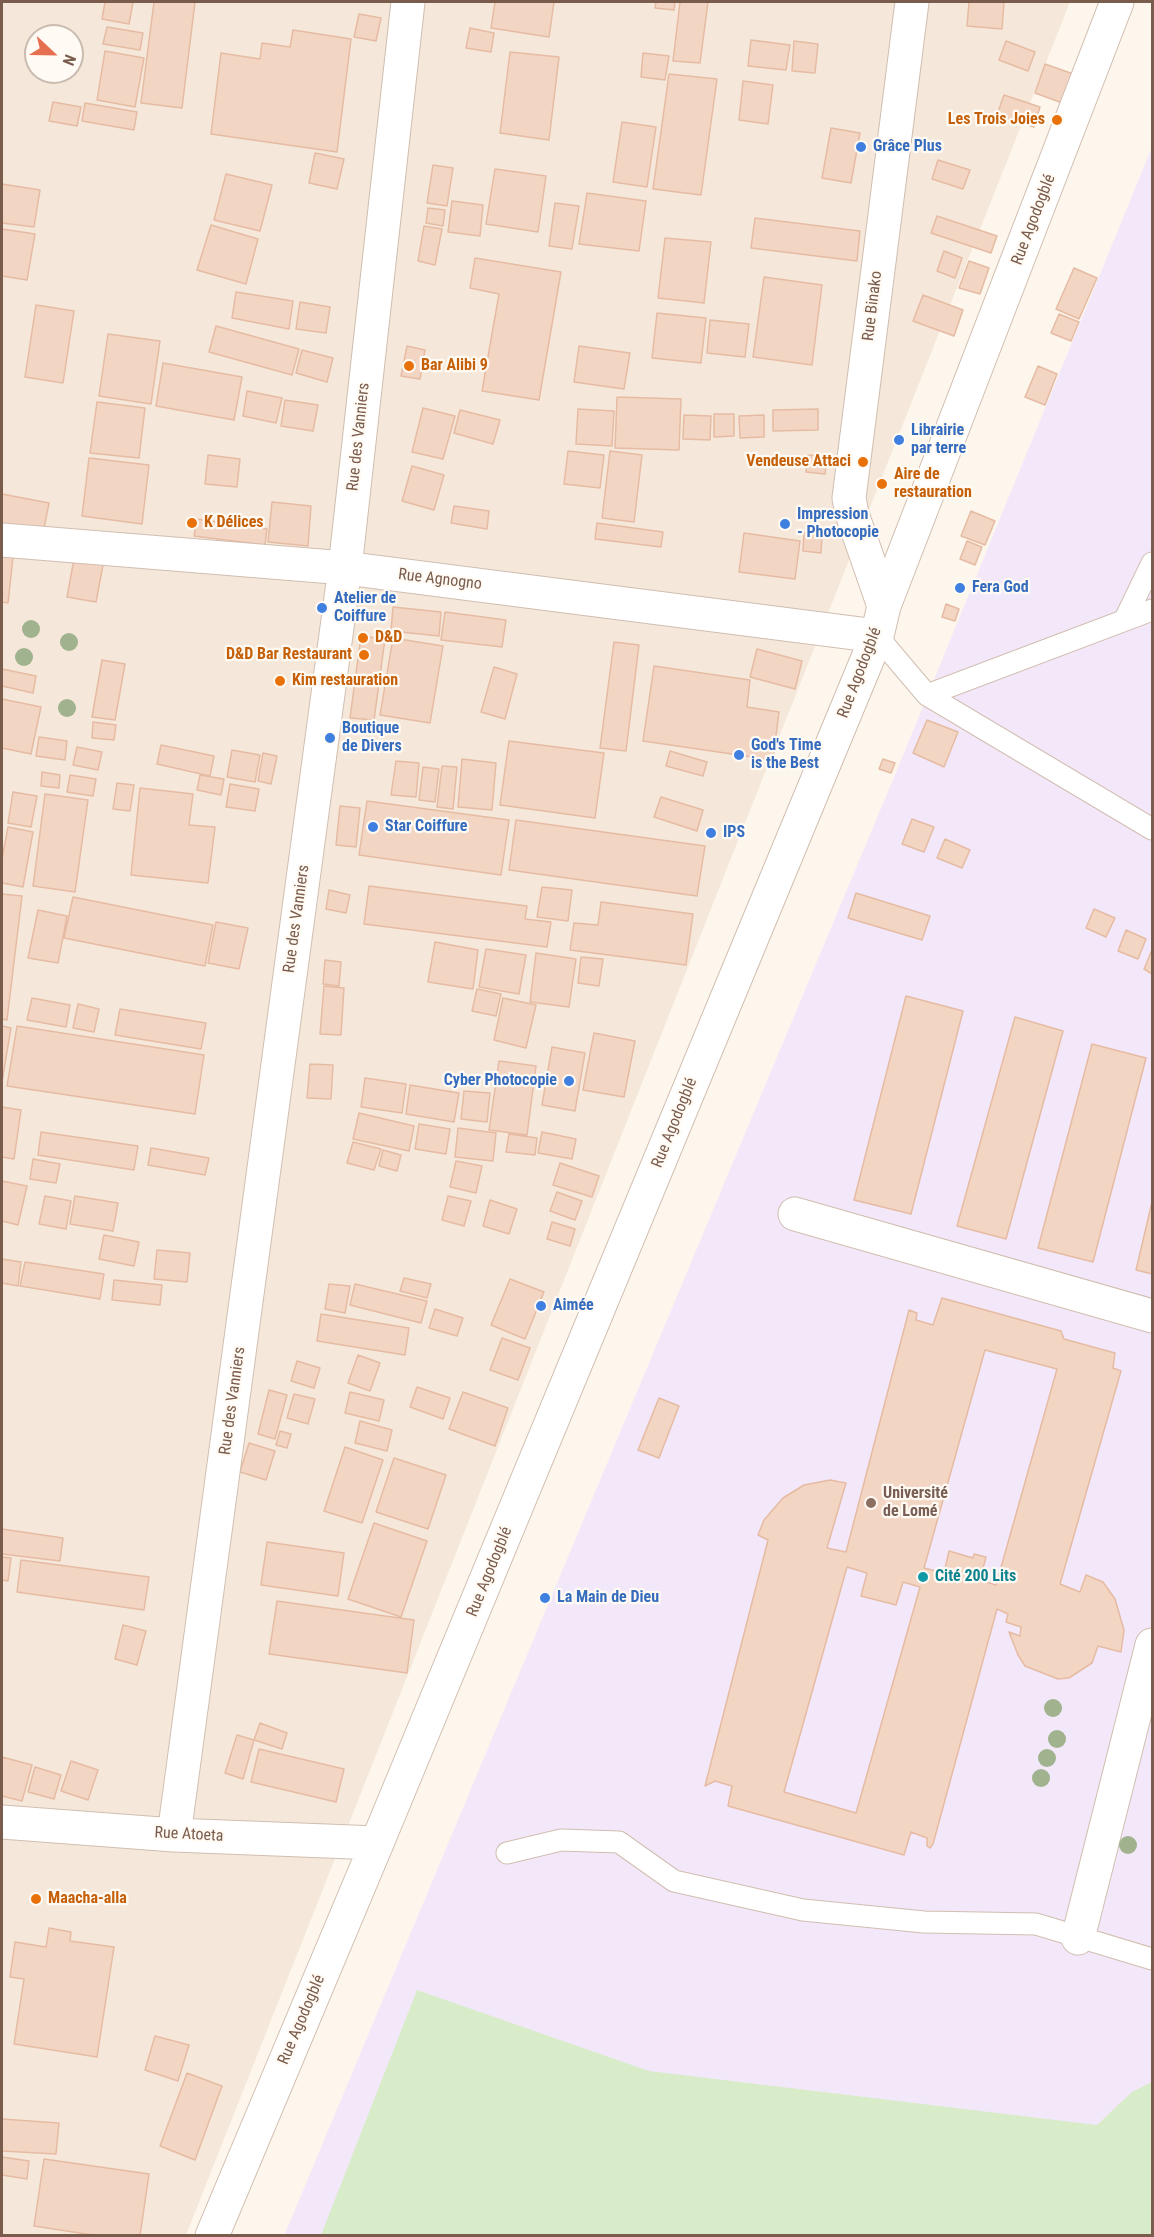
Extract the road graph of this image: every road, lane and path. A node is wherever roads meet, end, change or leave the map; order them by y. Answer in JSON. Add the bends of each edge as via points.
{"nodes":[{"id":1,"x":408,"y":2,"type":"edge"},
{"id":2,"x":912,"y":2,"type":"edge"},
{"id":3,"x":1117,"y":2,"type":"edge"},
{"id":4,"x":2,"y":540,"type":"edge"},
{"id":5,"x":1152,"y":562,"type":"edge"},
{"id":6,"x":345,"y":568,"type":"junction"},
{"id":7,"x":1152,"y":610,"type":"edge"},
{"id":8,"x":1125,"y":619,"type":"junction"},
{"id":9,"x":880,"y":621,"type":"junction"},
{"id":10,"x":927,"y":694,"type":"junction"},
{"id":11,"x":1152,"y":829,"type":"edge"},
{"id":12,"x":795,"y":1214,"type":"dead end"},
{"id":13,"x":1152,"y":1316,"type":"edge"},
{"id":14,"x":1152,"y":1644,"type":"edge"},
{"id":15,"x":2,"y":1822,"type":"edge"},
{"id":16,"x":174,"y":1835,"type":"junction"},
{"id":17,"x":377,"y":1843,"type":"junction"},
{"id":18,"x":507,"y":1853,"type":"dead end"},
{"id":19,"x":1078,"y":1938,"type":"junction"},
{"id":20,"x":1152,"y":1959,"type":"edge"},
{"id":21,"x":212,"y":2235,"type":"edge"}],
"edges":[{"from":1,"to":6,"type":"street","name":"Rue des Vanniers"},
{"from":2,"to":9,"type":"street","name":"Rue Binako","via":[[849,488]]},
{"from":3,"to":9,"type":"street","name":"Rue Agodogblé"},
{"from":4,"to":6,"type":"street","name":"Rue Agnogno"},
{"from":5,"to":8,"type":"lane"},
{"from":6,"to":9,"type":"street","name":"Rue Agnogno"},
{"from":6,"to":16,"type":"street","name":"Rue des Vanniers"},
{"from":7,"to":8,"type":"lane"},
{"from":8,"to":10,"type":"lane"},
{"from":9,"to":10,"type":"lane"},
{"from":9,"to":17,"type":"street","name":"Rue Agodogblé"},
{"from":10,"to":11,"type":"lane"},
{"from":12,"to":13,"type":"street"},
{"from":14,"to":19,"type":"street"},
{"from":15,"to":16,"type":"street","name":"Rue Atoeta"},
{"from":16,"to":17,"type":"street","name":"Rue Atoeta"},
{"from":17,"to":21,"type":"street","name":"Rue Agodogblé"},
{"from":18,"to":19,"type":"lane","via":[[561,1840],[619,1842],[674,1881],[803,1910],[924,1922],[1036,1924]]},
{"from":19,"to":20,"type":"lane"}]}
